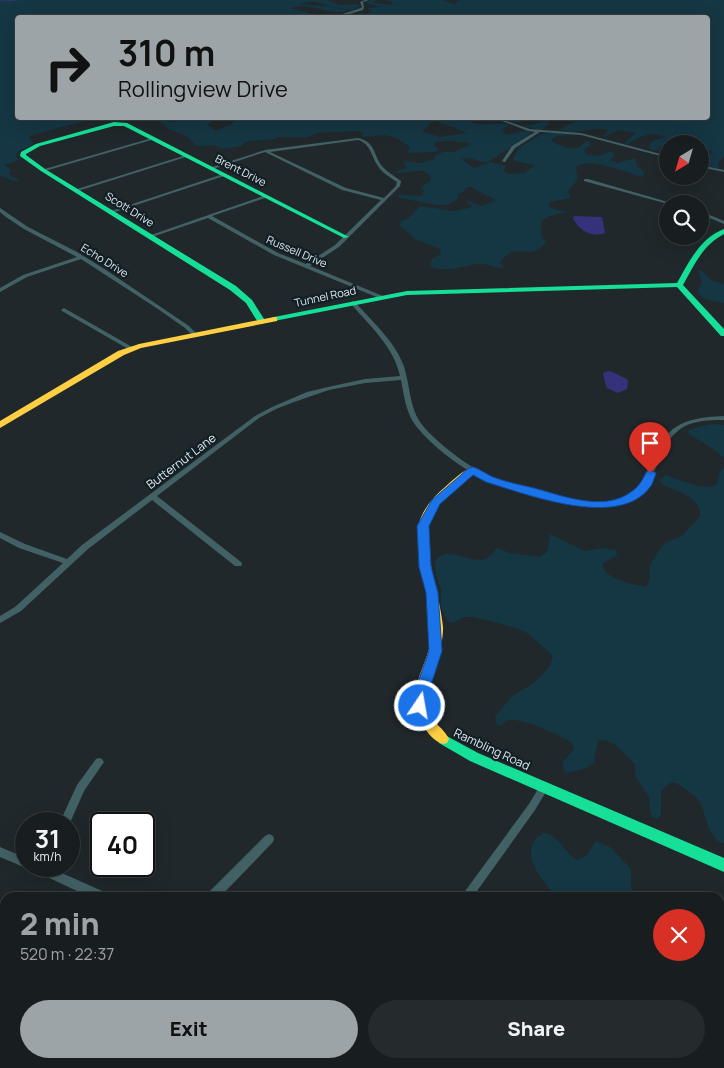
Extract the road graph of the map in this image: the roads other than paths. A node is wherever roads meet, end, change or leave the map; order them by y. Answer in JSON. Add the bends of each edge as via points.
{"nodes":[{"id":1,"x":368,"y":0,"type":"edge"},
{"id":2,"x":341,"y":15,"type":"edge"},
{"id":3,"x":501,"y":120,"type":"edge"},
{"id":4,"x":125,"y":124,"type":"joint"},
{"id":5,"x":539,"y":131,"type":"junction"},
{"id":6,"x":153,"y":139,"type":"junction"},
{"id":7,"x":265,"y":151,"type":"junction"},
{"id":8,"x":659,"y":155,"type":"edge"},
{"id":9,"x":187,"y":156,"type":"junction"},
{"id":10,"x":504,"y":161,"type":"dead end"},
{"id":11,"x":211,"y":168,"type":"junction"},
{"id":12,"x":709,"y":168,"type":"edge"},
{"id":13,"x":44,"y":170,"type":"junction"},
{"id":14,"x":724,"y":172,"type":"edge"},
{"id":15,"x":225,"y":176,"type":"junction"},
{"id":16,"x":586,"y":180,"type":"dead end"},
{"id":17,"x":76,"y":190,"type":"junction"},
{"id":18,"x":266,"y":196,"type":"junction"},
{"id":19,"x":384,"y":199,"type":"junction"},
{"id":20,"x":659,"y":200,"type":"edge"},
{"id":21,"x":0,"y":209,"type":"edge"},
{"id":22,"x":110,"y":212,"type":"junction"},
{"id":23,"x":208,"y":216,"type":"junction"},
{"id":24,"x":709,"y":216,"type":"edge"},
{"id":25,"x":724,"y":223,"type":"edge"},
{"id":26,"x":724,"y":231,"type":"edge"},
{"id":27,"x":150,"y":236,"type":"junction"},
{"id":28,"x":346,"y":237,"type":"junction"},
{"id":29,"x":81,"y":257,"type":"junction"},
{"id":30,"x":307,"y":266,"type":"junction"},
{"id":31,"x":679,"y":285,"type":"junction"},
{"id":32,"x":0,"y":290,"type":"edge"},
{"id":33,"x":381,"y":297,"type":"junction"},
{"id":34,"x":353,"y":303,"type":"junction"},
{"id":35,"x":64,"y":310,"type":"dead end"},
{"id":36,"x":262,"y":322,"type":"junction"},
{"id":37,"x":724,"y":334,"type":"edge"},
{"id":38,"x":195,"y":335,"type":"junction"},
{"id":39,"x":132,"y":348,"type":"junction"},
{"id":40,"x":403,"y":378,"type":"junction"},
{"id":41,"x":724,"y":418,"type":"edge"},
{"id":42,"x":0,"y":425,"type":"edge"},
{"id":43,"x":473,"y":470,"type":"junction"},
{"id":44,"x":153,"y":497,"type":"junction"},
{"id":45,"x":0,"y":535,"type":"edge"},
{"id":46,"x":67,"y":562,"type":"junction"},
{"id":47,"x":238,"y":564,"type":"dead end"},
{"id":48,"x":0,"y":620,"type":"edge"},
{"id":49,"x":99,"y":762,"type":"dead end"},
{"id":50,"x":544,"y":787,"type":"junction"},
{"id":51,"x":69,"y":812,"type":"edge"},
{"id":52,"x":270,"y":839,"type":"dead end"},
{"id":53,"x":0,"y":852,"type":"edge"},
{"id":54,"x":15,"y":858,"type":"edge"},
{"id":55,"x":724,"y":865,"type":"edge"},
{"id":56,"x":60,"y":877,"type":"edge"},
{"id":57,"x":92,"y":892,"type":"edge"},
{"id":58,"x":217,"y":892,"type":"edge"},
{"id":59,"x":469,"y":892,"type":"edge"}],
"edges":[{"from":1,"to":2,"type":"street","via":[[361,2],[363,8]]},
{"from":3,"to":5,"type":"street"},
{"from":4,"to":6,"type":"street","name":"Brent Drive"},
{"from":4,"to":13,"type":"street","name":"Scott Drive","via":[[70,136],[23,152]]},
{"from":5,"to":8,"type":"street","via":[[581,134]]},
{"from":5,"to":10,"type":"street","via":[[513,148]]},
{"from":6,"to":9,"type":"street","name":"Brent Drive"},
{"from":6,"to":13,"type":"street"},
{"from":7,"to":11,"type":"street"},
{"from":7,"to":19,"type":"street","via":[[344,189]]},
{"from":7,"to":19,"type":"street","via":[[362,139],[370,145],[381,168],[399,182]]},
{"from":9,"to":11,"type":"street","name":"Brent Drive"},
{"from":9,"to":17,"type":"street"},
{"from":11,"to":15,"type":"street","name":"Brent Drive"},
{"from":12,"to":14,"type":"street"},
{"from":13,"to":17,"type":"street","name":"Scott Drive"},
{"from":15,"to":18,"type":"street","name":"Brent Drive"},
{"from":15,"to":22,"type":"street"},
{"from":16,"to":20,"type":"street"},
{"from":17,"to":22,"type":"street","name":"Scott Drive"},
{"from":18,"to":23,"type":"street"},
{"from":18,"to":28,"type":"street","name":"Brent Drive"},
{"from":19,"to":28,"type":"street"},
{"from":21,"to":29,"type":"street","name":"Echo Drive","via":[[23,227]]},
{"from":22,"to":27,"type":"street","name":"Scott Drive"},
{"from":23,"to":27,"type":"street"},
{"from":23,"to":30,"type":"street","name":"Russell Drive","via":[[264,249]]},
{"from":24,"to":25,"type":"street"},
{"from":26,"to":31,"type":"street","via":[[701,246]]},
{"from":27,"to":36,"type":"street","name":"Scott Drive","via":[[243,296]]},
{"from":28,"to":30,"type":"street","via":[[328,254]]},
{"from":29,"to":32,"type":"street","via":[[25,276]]},
{"from":29,"to":38,"type":"street","name":"Echo Drive"},
{"from":30,"to":33,"type":"street","name":"Russell Drive"},
{"from":31,"to":33,"type":"street","name":"Tunnel Road","via":[[431,291]]},
{"from":31,"to":37,"type":"street"},
{"from":33,"to":34,"type":"street","name":"Tunnel Road"},
{"from":34,"to":36,"type":"street","name":"Tunnel Road"},
{"from":34,"to":40,"type":"street","via":[[393,352],[401,365]]},
{"from":35,"to":39,"type":"street"},
{"from":36,"to":38,"type":"street","name":"Tunnel Road"},
{"from":38,"to":39,"type":"street","name":"Tunnel Road"},
{"from":39,"to":42,"type":"street","name":"Tunnel Road"},
{"from":40,"to":43,"type":"street","via":[[417,423]]},
{"from":40,"to":44,"type":"street","name":"Butternut Lane","via":[[312,392],[278,405],[257,417]]},
{"from":41,"to":43,"type":"street","via":[[677,427],[660,448],[646,486],[634,496],[618,502],[597,505],[575,502],[490,480]]},
{"from":43,"to":50,"type":"street","name":"Rambling Road","via":[[436,502],[423,526],[436,651],[420,706],[428,723],[447,743]]},
{"from":44,"to":46,"type":"street","name":"Butternut Lane"},
{"from":44,"to":47,"type":"street"},
{"from":45,"to":46,"type":"street"},
{"from":46,"to":48,"type":"street","name":"Butternut Lane","via":[[18,609]]},
{"from":49,"to":51,"type":"street","via":[[80,788]]},
{"from":50,"to":55,"type":"street","name":"Rambling Road"},
{"from":50,"to":59,"type":"street"},
{"from":52,"to":58,"type":"street"},
{"from":53,"to":54,"type":"street"},
{"from":56,"to":57,"type":"street"}]}
